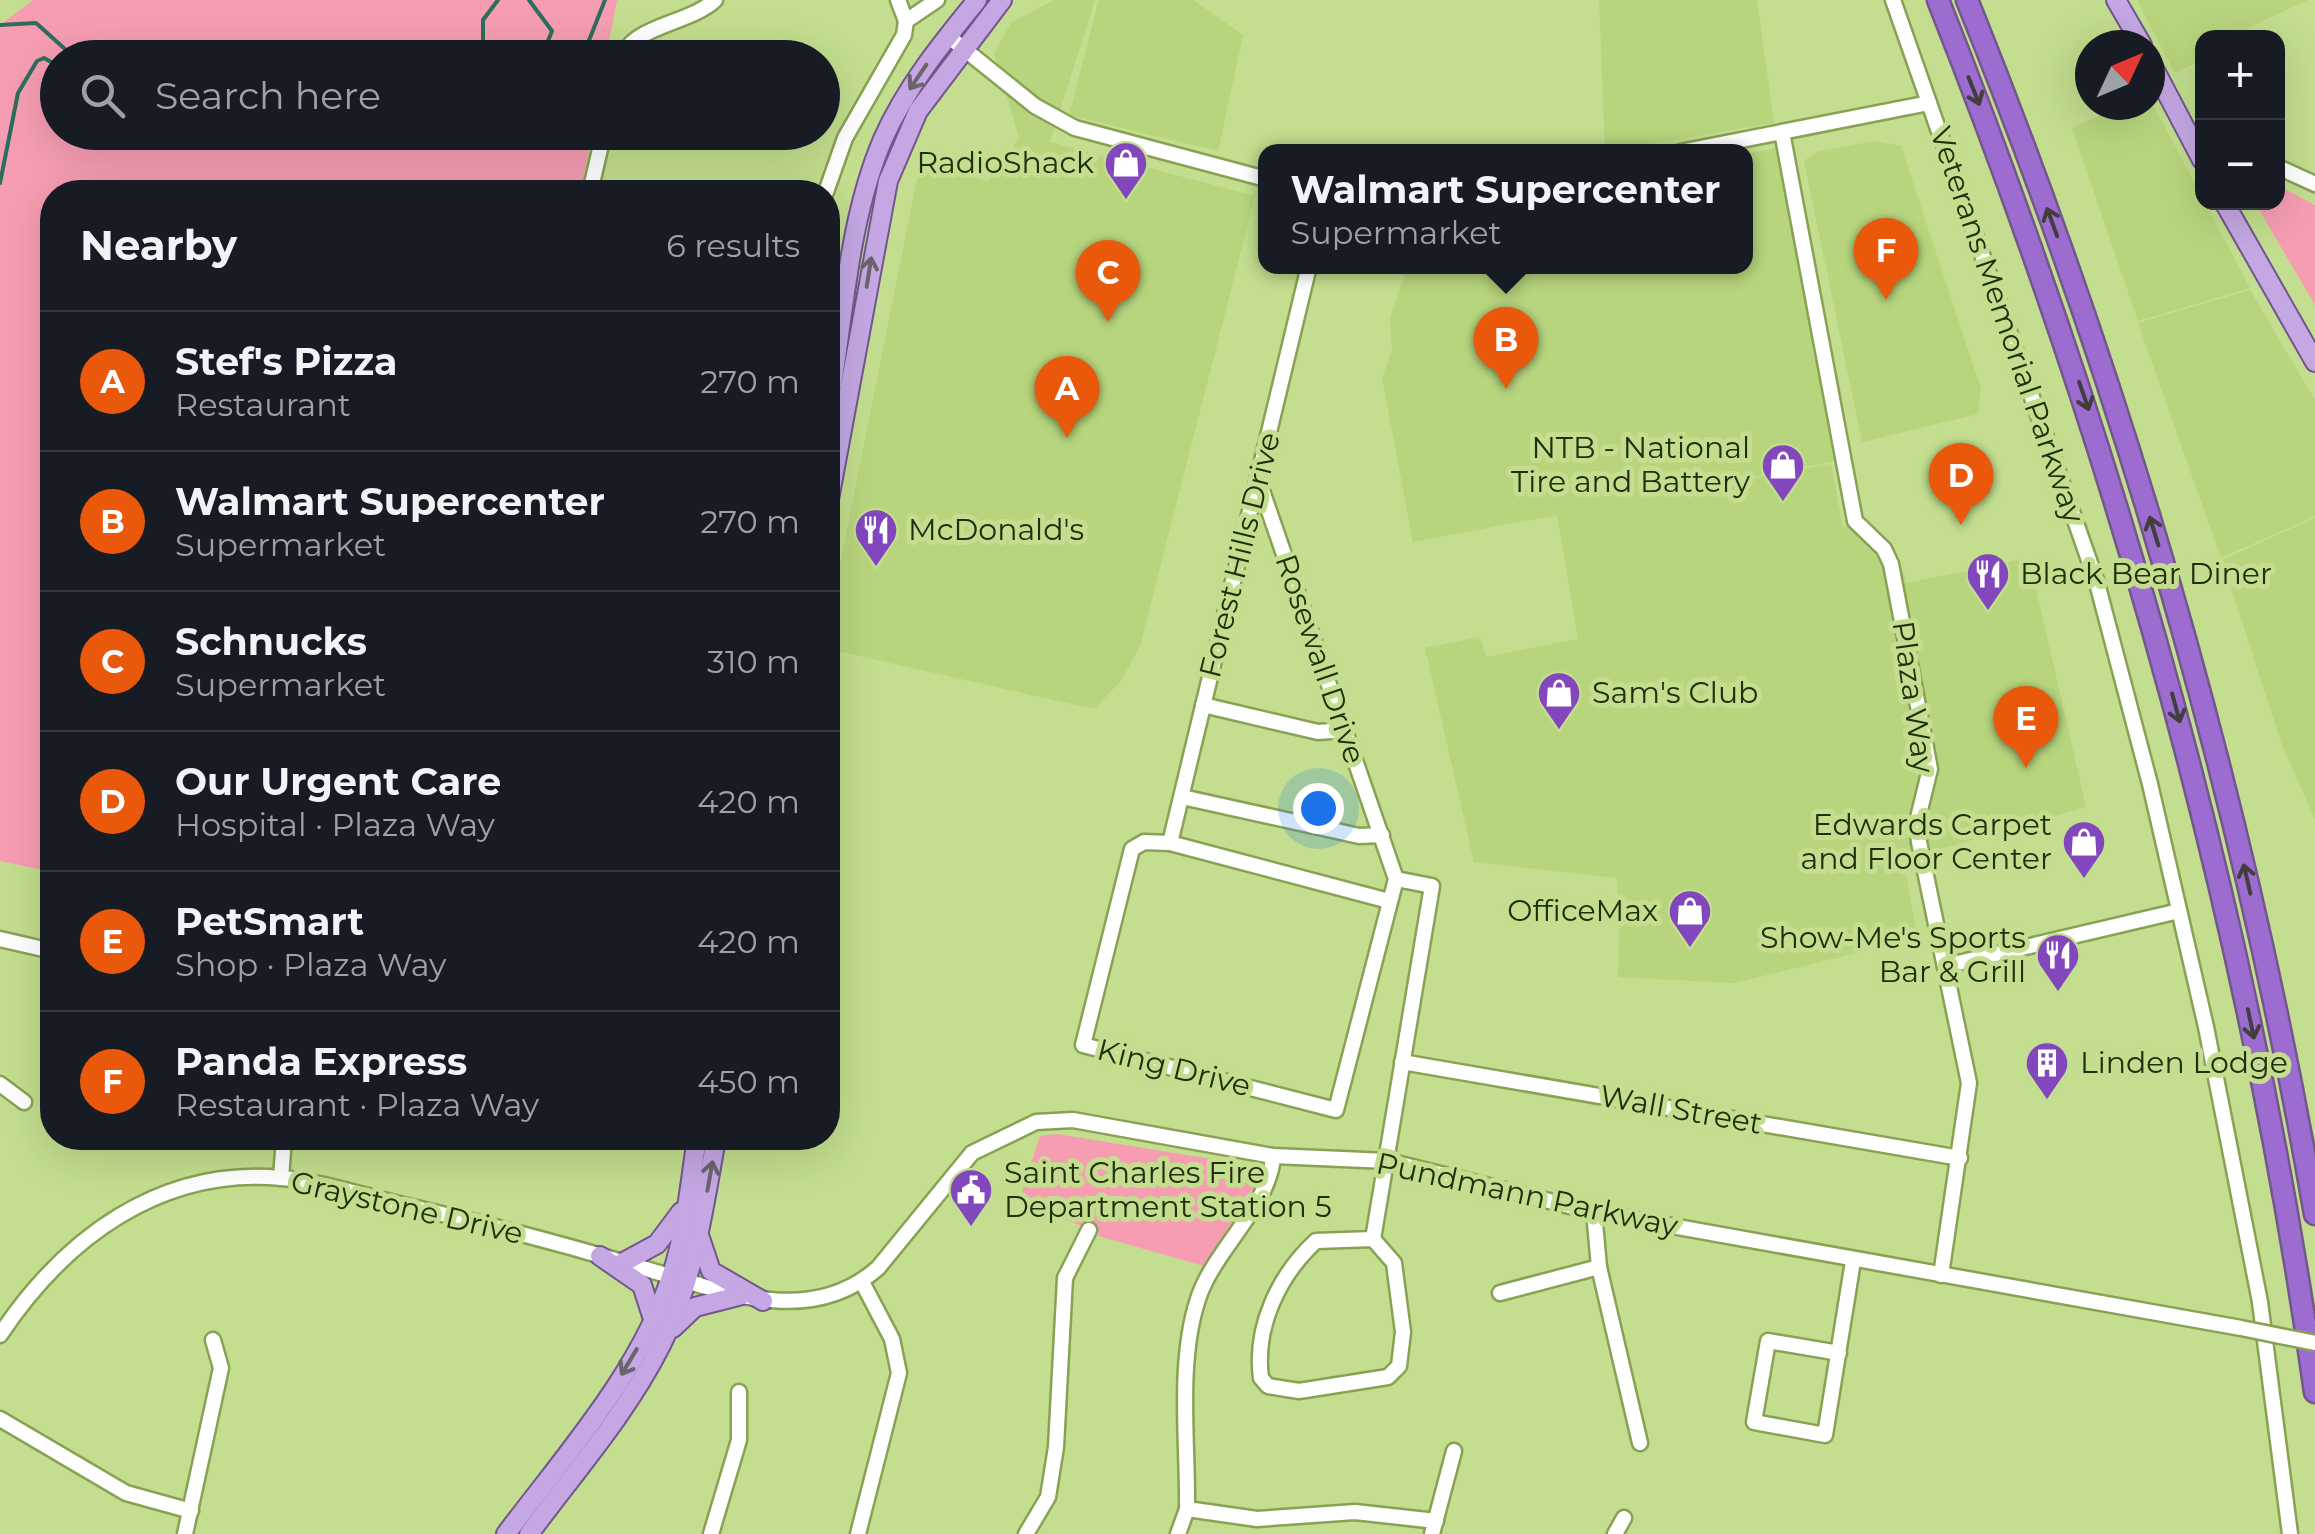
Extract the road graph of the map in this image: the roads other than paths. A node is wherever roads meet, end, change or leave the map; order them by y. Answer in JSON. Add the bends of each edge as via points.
{"nodes":[{"id":1,"x":716,"y":0,"type":"edge"},
{"id":2,"x":898,"y":0,"type":"edge"},
{"id":3,"x":937,"y":0,"type":"edge"},
{"id":4,"x":978,"y":0,"type":"edge"},
{"id":5,"x":1002,"y":0,"type":"edge"},
{"id":6,"x":1893,"y":0,"type":"edge"},
{"id":7,"x":1938,"y":0,"type":"edge"},
{"id":8,"x":1967,"y":0,"type":"edge"},
{"id":9,"x":2116,"y":0,"type":"edge"},
{"id":10,"x":906,"y":21,"type":"junction"},
{"id":11,"x":2133,"y":30,"type":"edge"},
{"id":12,"x":948,"y":36,"type":"junction"},
{"id":13,"x":632,"y":40,"type":"edge"},
{"id":14,"x":964,"y":48,"type":"junction"},
{"id":15,"x":2165,"y":90,"type":"edge"},
{"id":16,"x":1929,"y":102,"type":"junction"},
{"id":17,"x":1782,"y":132,"type":"junction"},
{"id":18,"x":1721,"y":144,"type":"edge"},
{"id":19,"x":2195,"y":147,"type":"edge"},
{"id":20,"x":600,"y":150,"type":"edge"},
{"id":21,"x":2285,"y":171,"type":"edge"},
{"id":22,"x":1258,"y":178,"type":"edge"},
{"id":23,"x":593,"y":180,"type":"edge"},
{"id":24,"x":830,"y":180,"type":"edge"},
{"id":25,"x":2315,"y":184,"type":"edge"},
{"id":26,"x":2229,"y":210,"type":"edge"},
{"id":27,"x":1306,"y":274,"type":"edge"},
{"id":28,"x":840,"y":337,"type":"edge"},
{"id":29,"x":840,"y":350,"type":"edge"},
{"id":30,"x":2315,"y":362,"type":"edge"},
{"id":31,"x":1259,"y":482,"type":"junction"},
{"id":32,"x":1203,"y":705,"type":"junction"},
{"id":33,"x":1345,"y":730,"type":"junction"},
{"id":34,"x":1182,"y":797,"type":"junction"},
{"id":35,"x":1382,"y":835,"type":"junction"},
{"id":36,"x":1170,"y":843,"type":"junction"},
{"id":37,"x":1396,"y":879,"type":"junction"},
{"id":38,"x":1389,"y":901,"type":"junction"},
{"id":39,"x":2179,"y":911,"type":"junction"},
{"id":40,"x":0,"y":939,"type":"edge"},
{"id":41,"x":40,"y":948,"type":"edge"},
{"id":42,"x":1945,"y":966,"type":"junction"},
{"id":43,"x":1402,"y":1062,"type":"junction"},
{"id":44,"x":0,"y":1084,"type":"edge"},
{"id":45,"x":24,"y":1102,"type":"dead end"},
{"id":46,"x":283,"y":1150,"type":"edge"},
{"id":47,"x":696,"y":1150,"type":"edge"},
{"id":48,"x":714,"y":1150,"type":"edge"},
{"id":49,"x":1273,"y":1156,"type":"junction"},
{"id":50,"x":1960,"y":1158,"type":"junction"},
{"id":51,"x":1388,"y":1160,"type":"junction"},
{"id":52,"x":281,"y":1178,"type":"junction"},
{"id":53,"x":686,"y":1202,"type":"junction"},
{"id":54,"x":1594,"y":1212,"type":"junction"},
{"id":55,"x":2315,"y":1214,"type":"edge"},
{"id":56,"x":1089,"y":1230,"type":"dead end"},
{"id":57,"x":700,"y":1232,"type":"junction"},
{"id":58,"x":1373,"y":1239,"type":"junction"},
{"id":59,"x":600,"y":1256,"type":"junction"},
{"id":60,"x":1852,"y":1261,"type":"junction"},
{"id":61,"x":622,"y":1263,"type":"junction"},
{"id":62,"x":1600,"y":1267,"type":"junction"},
{"id":63,"x":1941,"y":1275,"type":"junction"},
{"id":64,"x":679,"y":1279,"type":"junction"},
{"id":65,"x":862,"y":1282,"type":"junction"},
{"id":66,"x":1500,"y":1293,"type":"dead end"},
{"id":67,"x":742,"y":1295,"type":"junction"},
{"id":68,"x":763,"y":1301,"type":"junction"},
{"id":69,"x":652,"y":1319,"type":"junction"},
{"id":70,"x":0,"y":1335,"type":"edge"},
{"id":71,"x":213,"y":1340,"type":"dead end"},
{"id":72,"x":2315,"y":1343,"type":"edge"},
{"id":73,"x":662,"y":1345,"type":"junction"},
{"id":74,"x":1839,"y":1354,"type":"junction"},
{"id":75,"x":739,"y":1392,"type":"dead end"},
{"id":76,"x":2315,"y":1392,"type":"edge"},
{"id":77,"x":0,"y":1419,"type":"edge"},
{"id":78,"x":1640,"y":1443,"type":"dead end"},
{"id":79,"x":1454,"y":1451,"type":"dead end"},
{"id":80,"x":1188,"y":1509,"type":"junction"},
{"id":81,"x":190,"y":1511,"type":"junction"},
{"id":82,"x":1294,"y":1516,"type":"junction"},
{"id":83,"x":1624,"y":1518,"type":"dead end"},
{"id":84,"x":1434,"y":1528,"type":"edge"},
{"id":85,"x":185,"y":1534,"type":"edge"},
{"id":86,"x":506,"y":1534,"type":"edge"},
{"id":87,"x":528,"y":1534,"type":"edge"},
{"id":88,"x":711,"y":1534,"type":"edge"},
{"id":89,"x":858,"y":1534,"type":"edge"},
{"id":90,"x":1026,"y":1534,"type":"edge"},
{"id":91,"x":1178,"y":1534,"type":"edge"},
{"id":92,"x":1294,"y":1534,"type":"edge"},
{"id":93,"x":1615,"y":1534,"type":"edge"},
{"id":94,"x":2290,"y":1534,"type":"edge"}],
"edges":[{"from":1,"to":13,"type":"street","via":[[692,18]]},
{"from":2,"to":10,"type":"street"},
{"from":3,"to":10,"type":"street"},
{"from":4,"to":12,"type":"main road"},
{"from":5,"to":14,"type":"main road"},
{"from":6,"to":16,"type":"street","name":"Veterans Memorial Parkway"},
{"from":7,"to":76,"type":"highway","one_way":true,"via":[[2069,352],[2168,679],[2257,1054]]},
{"from":55,"to":8,"type":"highway","one_way":true,"via":[[2238,840],[2180,621],[2066,261]]},
{"from":9,"to":11,"type":"main road"},
{"from":10,"to":24,"type":"street"},
{"from":12,"to":14,"type":"street"},
{"from":12,"to":28,"type":"main road","one_way":true,"via":[[899,108],[877,158],[856,228]]},
{"from":14,"to":22,"type":"street","via":[[1036,106],[1084,132]]},
{"from":29,"to":14,"type":"main road","one_way":true,"via":[[888,181],[918,112]]},
{"from":15,"to":19,"type":"main road"},
{"from":16,"to":17,"type":"street"},
{"from":16,"to":39,"type":"street","name":"Veterans Memorial Parkway","via":[[2097,582]]},
{"from":17,"to":18,"type":"street"},
{"from":17,"to":42,"type":"street","name":"Plaza Way","via":[[1855,521],[1892,564],[1930,769],[1918,832]]},
{"from":20,"to":23,"type":"street"},
{"from":21,"to":25,"type":"street"},
{"from":26,"to":30,"type":"main road"},
{"from":27,"to":31,"type":"street","name":"Forest Hills Drive"},
{"from":31,"to":32,"type":"street","name":"Forest Hills Drive"},
{"from":31,"to":33,"type":"street","name":"Rosewall Drive"},
{"from":32,"to":33,"type":"street","via":[[1318,732]]},
{"from":32,"to":34,"type":"street","name":"Forest Hills Drive"},
{"from":33,"to":35,"type":"street","name":"Rosewall Drive"},
{"from":34,"to":35,"type":"street","via":[[1359,836]]},
{"from":34,"to":36,"type":"street","name":"Forest Hills Drive"},
{"from":35,"to":37,"type":"street","name":"Rosewall Drive"},
{"from":36,"to":38,"type":"street"},
{"from":36,"to":38,"type":"street","name":"King Drive","via":[[1144,842],[1132,850],[1082,1045],[1336,1110]]},
{"from":37,"to":38,"type":"street"},
{"from":37,"to":43,"type":"street","via":[[1432,886]]},
{"from":39,"to":42,"type":"street"},
{"from":39,"to":94,"type":"street","name":"Veterans Memorial Parkway","via":[[2260,1302]]},
{"from":40,"to":41,"type":"street"},
{"from":42,"to":50,"type":"street","name":"Plaza Way","via":[[1969,1083]]},
{"from":43,"to":50,"type":"street","name":"Wall Street"},
{"from":43,"to":51,"type":"street"},
{"from":44,"to":45,"type":"street"},
{"from":46,"to":52,"type":"street"},
{"from":47,"to":53,"type":"main road"},
{"from":57,"to":48,"type":"main road","one_way":true},
{"from":49,"to":51,"type":"street","name":"Pundmann Parkway"},
{"from":49,"to":65,"type":"street","name":"Pundmann Parkway","via":[[1074,1120],[1036,1122],[994,1138],[956,1167],[893,1254]]},
{"from":49,"to":80,"type":"street","via":[[1270,1178],[1212,1268],[1188,1333]]},
{"from":50,"to":63,"type":"street","name":"Plaza Way"},
{"from":51,"to":54,"type":"street","name":"Pundmann Parkway"},
{"from":51,"to":58,"type":"street"},
{"from":52,"to":59,"type":"street","name":"Graystone Drive"},
{"from":52,"to":70,"type":"street","name":"Graystone Drive","via":[[207,1182],[106,1221],[46,1273]]},
{"from":53,"to":61,"type":"main road","via":[[657,1244]]},
{"from":53,"to":64,"type":"main road"},
{"from":54,"to":60,"type":"street","name":"Pundmann Parkway"},
{"from":54,"to":62,"type":"street"},
{"from":56,"to":90,"type":"street","via":[[1064,1278],[1056,1448],[1048,1497]]},
{"from":57,"to":64,"type":"main road"},
{"from":57,"to":68,"type":"main road","via":[[711,1271]]},
{"from":58,"to":58,"type":"street","via":[[1316,1242],[1290,1271],[1269,1307],[1261,1345],[1261,1378],[1268,1386],[1299,1391],[1388,1377],[1398,1366],[1403,1332],[1394,1263]]},
{"from":59,"to":61,"type":"street","name":"Graystone Drive"},
{"from":59,"to":69,"type":"main road","via":[[642,1285]]},
{"from":60,"to":63,"type":"street","name":"Pundmann Parkway"},
{"from":60,"to":74,"type":"street"},
{"from":61,"to":64,"type":"street","name":"Graystone Drive"},
{"from":62,"to":66,"type":"street"},
{"from":62,"to":78,"type":"street"},
{"from":63,"to":72,"type":"street","name":"Pundmann Parkway","bridge":true},
{"from":64,"to":67,"type":"street","name":"Pundmann Parkway"},
{"from":64,"to":69,"type":"main road"},
{"from":64,"to":73,"type":"main road"},
{"from":65,"to":68,"type":"street","name":"Pundmann Parkway","via":[[824,1298]]},
{"from":65,"to":89,"type":"street","via":[[892,1339],[899,1373]]},
{"from":67,"to":68,"type":"street","name":"Pundmann Parkway"},
{"from":67,"to":73,"type":"main road","via":[[695,1307]]},
{"from":69,"to":86,"type":"main road","one_way":true,"via":[[611,1392]]},
{"from":71,"to":81,"type":"street","via":[[222,1368]]},
{"from":73,"to":87,"type":"main road"},
{"from":74,"to":74,"type":"street","via":[[1826,1435],[1754,1422],[1768,1341]]},
{"from":75,"to":88,"type":"street","via":[[738,1440]]},
{"from":77,"to":81,"type":"street","via":[[126,1493]]},
{"from":79,"to":84,"type":"street"},
{"from":80,"to":82,"type":"street","via":[[1257,1519]]},
{"from":80,"to":91,"type":"street"},
{"from":81,"to":85,"type":"street"},
{"from":82,"to":84,"type":"street","via":[[1355,1512]]},
{"from":82,"to":92,"type":"street"},
{"from":83,"to":93,"type":"street"}]}
